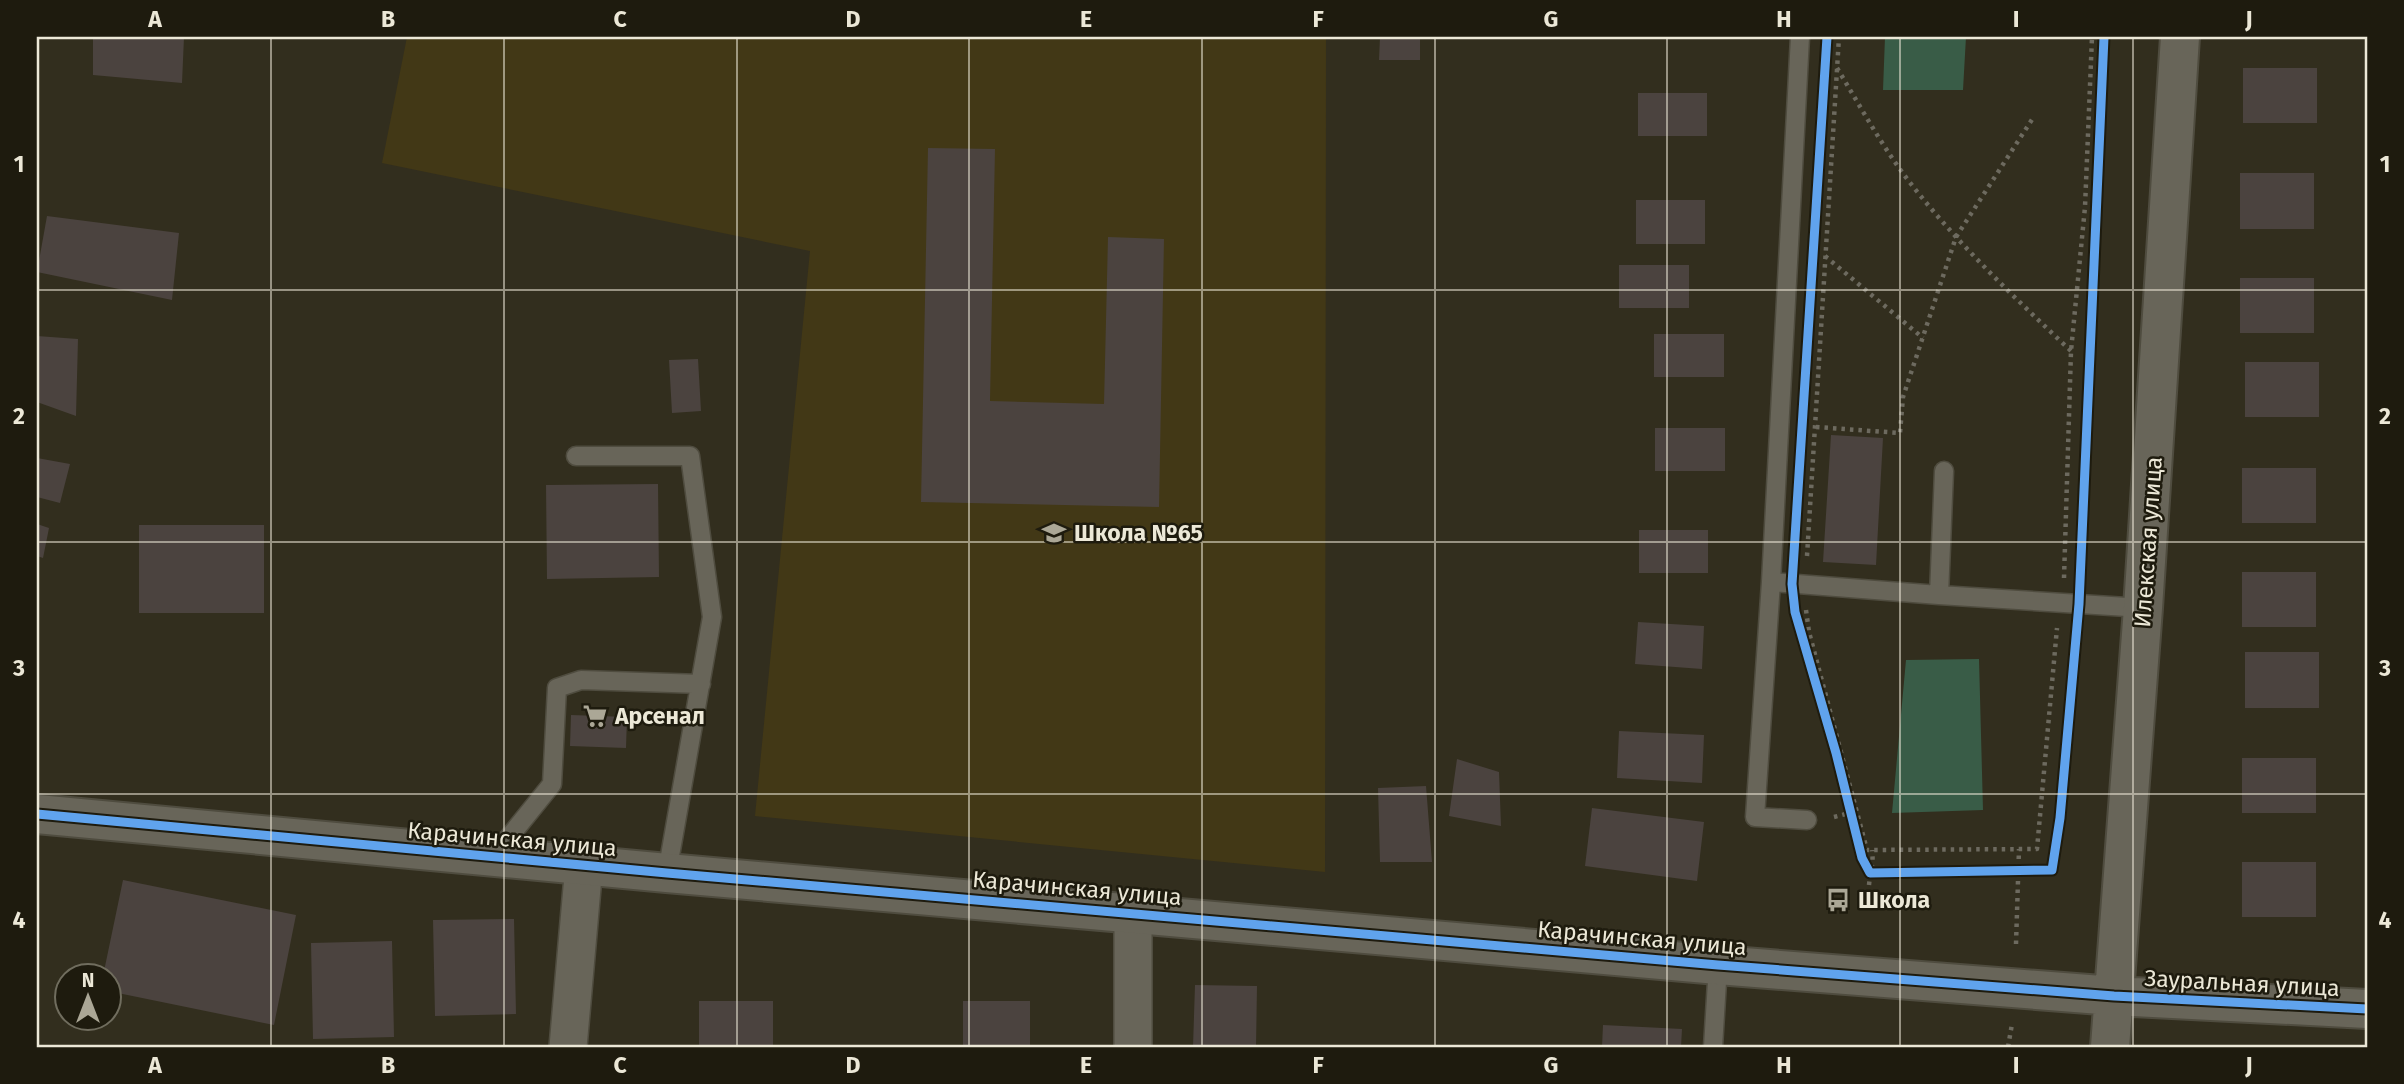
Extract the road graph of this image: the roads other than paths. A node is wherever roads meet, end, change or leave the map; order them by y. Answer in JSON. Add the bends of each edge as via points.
{"nodes":[{"id":1,"x":1800,"y":37,"type":"edge"},
{"id":2,"x":2180,"y":37,"type":"edge"},
{"id":3,"x":576,"y":456,"type":"dead end"},
{"id":4,"x":1944,"y":471,"type":"dead end"},
{"id":5,"x":1771,"y":582,"type":"junction"},
{"id":6,"x":1939,"y":596,"type":"junction"},
{"id":7,"x":2143,"y":608,"type":"junction"},
{"id":8,"x":701,"y":684,"type":"junction"},
{"id":9,"x":37,"y":814,"type":"edge"},
{"id":10,"x":1807,"y":820,"type":"dead end"},
{"id":11,"x":493,"y":857,"type":"junction"},
{"id":12,"x":584,"y":865,"type":"junction"},
{"id":13,"x":667,"y":873,"type":"junction"},
{"id":14,"x":1133,"y":912,"type":"junction"},
{"id":15,"x":1718,"y":965,"type":"junction"},
{"id":16,"x":2114,"y":996,"type":"junction"},
{"id":17,"x":2367,"y":1009,"type":"edge"},
{"id":18,"x":568,"y":1047,"type":"edge"},
{"id":19,"x":1133,"y":1047,"type":"edge"},
{"id":20,"x":1713,"y":1047,"type":"edge"},
{"id":21,"x":2110,"y":1047,"type":"edge"}],
"edges":[{"from":1,"to":5,"type":"lane"},
{"from":2,"to":7,"type":"street","name":"Илекская улица"},
{"from":3,"to":8,"type":"lane","via":[[690,456],[712,617]]},
{"from":4,"to":6,"type":"lane"},
{"from":5,"to":6,"type":"lane"},
{"from":5,"to":10,"type":"lane","via":[[1755,817]]},
{"from":6,"to":7,"type":"lane"},
{"from":7,"to":16,"type":"street","name":"Илекская улица"},
{"from":8,"to":11,"type":"lane","via":[[581,680],[556,688],[552,784]]},
{"from":8,"to":13,"type":"lane"},
{"from":9,"to":11,"type":"street","name":"Карачинская улица"},
{"from":11,"to":12,"type":"street","name":"Карачинская улица"},
{"from":12,"to":13,"type":"street","name":"Карачинская улица"},
{"from":12,"to":18,"type":"street"},
{"from":13,"to":14,"type":"street","name":"Карачинская улица"},
{"from":14,"to":15,"type":"street","name":"Карачинская улица"},
{"from":14,"to":19,"type":"street"},
{"from":15,"to":16,"type":"street","name":"Карачинская улица"},
{"from":15,"to":20,"type":"lane"},
{"from":16,"to":17,"type":"street","name":"Зауральная улица"},
{"from":16,"to":21,"type":"street","name":"Илекская улица"}]}
